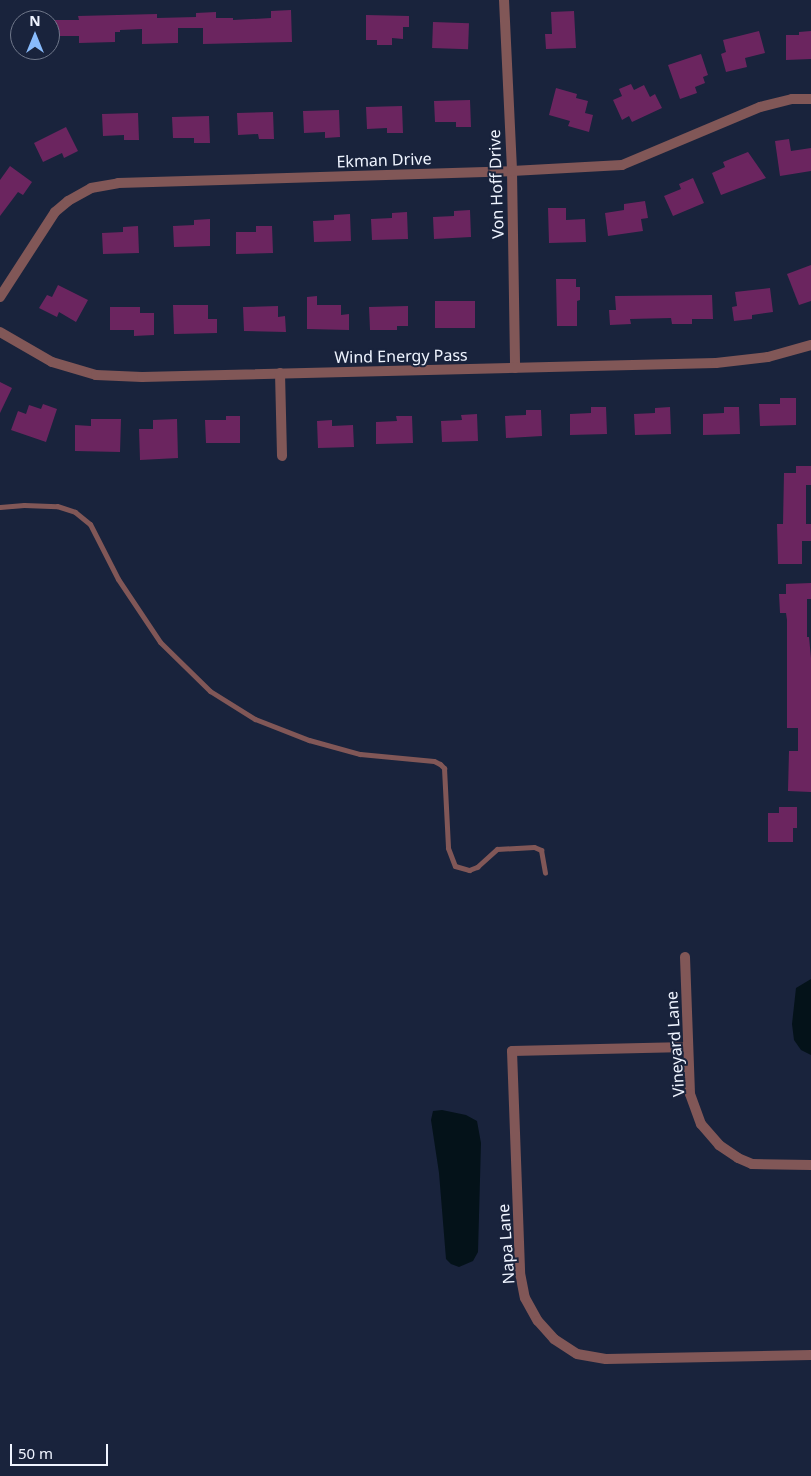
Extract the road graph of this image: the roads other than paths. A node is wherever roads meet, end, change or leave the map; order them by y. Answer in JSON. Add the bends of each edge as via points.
{"nodes":[{"id":1,"x":504,"y":0,"type":"edge"},
{"id":2,"x":811,"y":99,"type":"edge"},
{"id":3,"x":512,"y":171,"type":"junction"},
{"id":4,"x":0,"y":297,"type":"edge"},
{"id":5,"x":0,"y":332,"type":"edge"},
{"id":6,"x":811,"y":345,"type":"edge"},
{"id":7,"x":514,"y":368,"type":"junction"},
{"id":8,"x":280,"y":374,"type":"junction"},
{"id":9,"x":282,"y":456,"type":"dead end"},
{"id":10,"x":0,"y":507,"type":"edge"},
{"id":11,"x":545,"y":872,"type":"dead end"},
{"id":12,"x":685,"y":957,"type":"dead end"},
{"id":13,"x":687,"y":1047,"type":"junction"},
{"id":14,"x":811,"y":1165,"type":"edge"},
{"id":15,"x":811,"y":1354,"type":"edge"}],
"edges":[{"from":1,"to":3,"type":"street","name":"Von Hoff Drive"},
{"from":2,"to":3,"type":"street","name":"Ekman Drive","via":[[760,107],[622,165]]},
{"from":3,"to":4,"type":"street","name":"Ekman Drive","via":[[118,183],[90,188],[56,212]]},
{"from":3,"to":7,"type":"street","name":"Von Hoff Drive"},
{"from":5,"to":8,"type":"street","name":"Wind Energy Pass","via":[[52,362],[96,375]]},
{"from":6,"to":7,"type":"street","name":"Wind Energy Pass","via":[[768,357],[716,363]]},
{"from":7,"to":8,"type":"street","name":"Wind Energy Pass"},
{"from":8,"to":9,"type":"street"},
{"from":10,"to":11,"type":"lane","via":[[57,506],[74,512],[90,524],[118,579],[160,642],[210,690],[255,719],[309,740],[360,754],[440,764],[444,768],[448,848],[455,866],[469,870],[497,849],[534,847],[541,850]]},
{"from":12,"to":13,"type":"street","name":"Vineyard Lane"},
{"from":13,"to":14,"type":"street","name":"Vineyard Lane","via":[[690,1094],[701,1124],[719,1145],[752,1164]]},
{"from":13,"to":15,"type":"street","name":"Napa Lane","via":[[512,1052],[520,1273],[525,1298],[538,1322],[554,1339],[577,1354],[597,1358]]}]}
